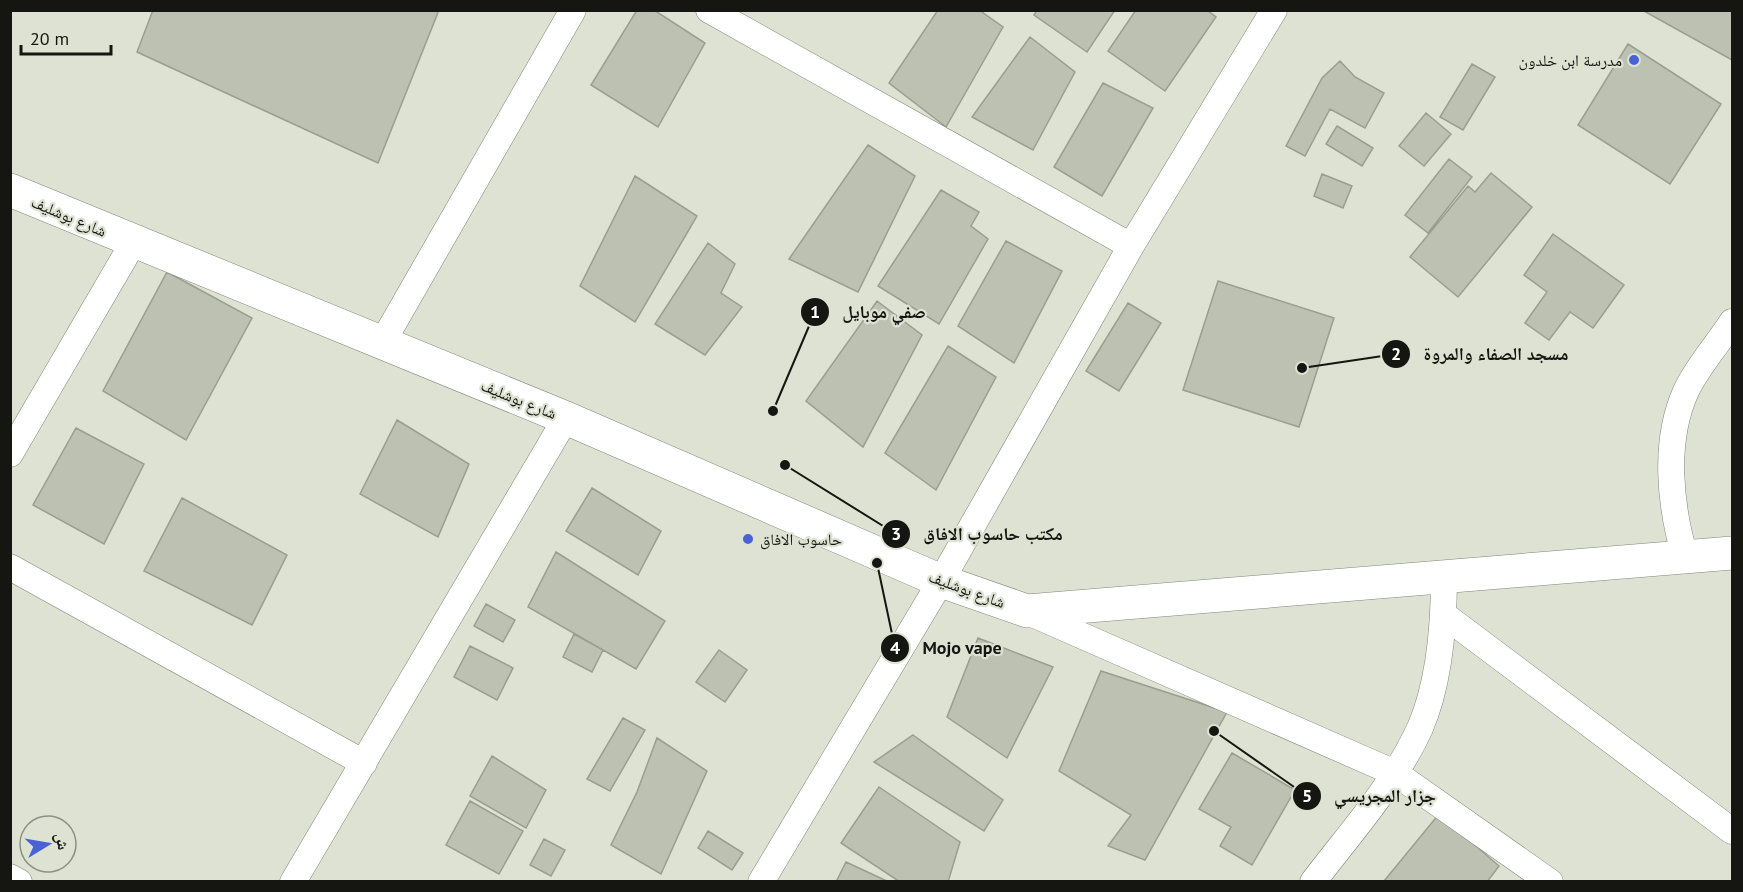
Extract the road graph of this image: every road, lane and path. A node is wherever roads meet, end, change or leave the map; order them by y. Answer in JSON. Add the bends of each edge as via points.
{"nodes":[{"id":1,"x":573,"y":10,"type":"edge"},
{"id":2,"x":709,"y":10,"type":"edge"},
{"id":3,"x":1267,"y":13,"type":"edge"},
{"id":4,"x":10,"y":190,"type":"edge"},
{"id":5,"x":133,"y":243,"type":"junction"},
{"id":6,"x":1131,"y":246,"type":"junction"},
{"id":7,"x":1732,"y":322,"type":"edge"},
{"id":8,"x":382,"y":343,"type":"junction"},
{"id":9,"x":566,"y":418,"type":"junction"},
{"id":10,"x":10,"y":454,"type":"edge"},
{"id":11,"x":1732,"y":553,"type":"edge"},
{"id":12,"x":1685,"y":557,"type":"junction"},
{"id":13,"x":10,"y":567,"type":"edge"},
{"id":14,"x":1444,"y":576,"type":"junction"},
{"id":15,"x":940,"y":581,"type":"junction"},
{"id":16,"x":1027,"y":611,"type":"junction"},
{"id":17,"x":1444,"y":615,"type":"junction"},
{"id":18,"x":364,"y":763,"type":"junction"},
{"id":19,"x":1395,"y":773,"type":"junction"},
{"id":20,"x":1732,"y":831,"type":"edge"},
{"id":21,"x":10,"y":877,"type":"edge"},
{"id":22,"x":297,"y":880,"type":"edge"},
{"id":23,"x":19,"y":882,"type":"edge"},
{"id":24,"x":761,"y":882,"type":"edge"},
{"id":25,"x":1313,"y":882,"type":"edge"},
{"id":26,"x":1550,"y":882,"type":"edge"}],
"edges":[{"from":1,"to":8,"type":"street"},
{"from":2,"to":6,"type":"street"},
{"from":3,"to":6,"type":"street"},
{"from":4,"to":5,"type":"street","name":"شارع بوشليف"},
{"from":5,"to":8,"type":"street","name":"شارع بوشليف"},
{"from":5,"to":10,"type":"street"},
{"from":6,"to":15,"type":"street"},
{"from":7,"to":12,"type":"street","via":[[1686,390],[1673,442],[1672,500]]},
{"from":8,"to":9,"type":"street","name":"شارع بوشليف"},
{"from":9,"to":15,"type":"street","name":"شارع بوشليف"},
{"from":9,"to":18,"type":"street"},
{"from":11,"to":12,"type":"street"},
{"from":12,"to":14,"type":"street"},
{"from":13,"to":18,"type":"street"},
{"from":14,"to":16,"type":"street"},
{"from":14,"to":17,"type":"street"},
{"from":15,"to":16,"type":"street","name":"شارع بوشليف"},
{"from":15,"to":24,"type":"street"},
{"from":16,"to":19,"type":"street"},
{"from":17,"to":19,"type":"street","via":[[1434,685],[1420,727]]},
{"from":17,"to":20,"type":"street"},
{"from":18,"to":22,"type":"street"},
{"from":19,"to":25,"type":"street"},
{"from":19,"to":26,"type":"street"},
{"from":21,"to":23,"type":"street"}]}
